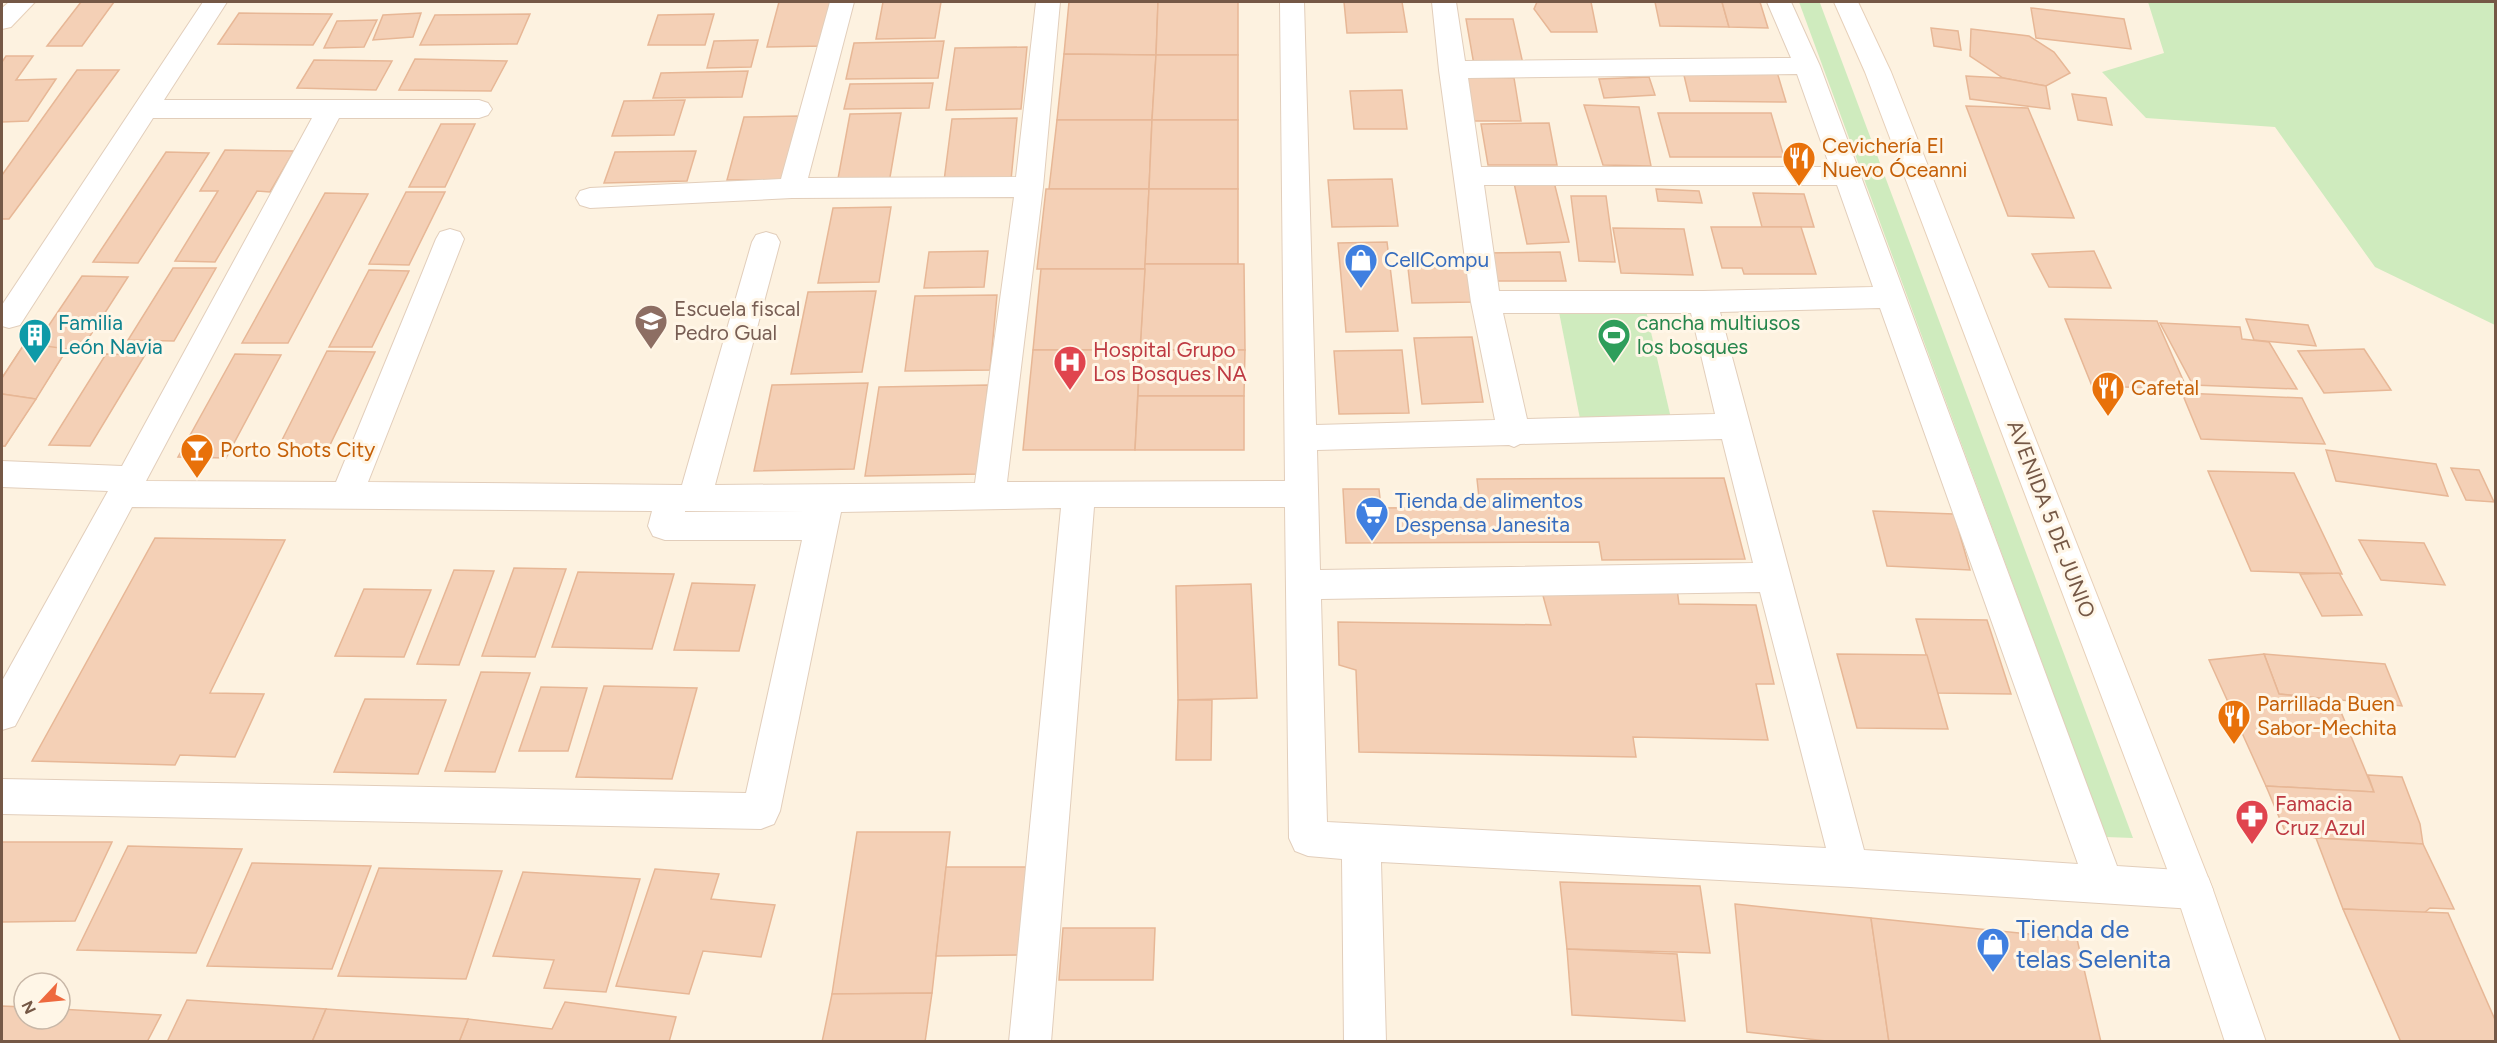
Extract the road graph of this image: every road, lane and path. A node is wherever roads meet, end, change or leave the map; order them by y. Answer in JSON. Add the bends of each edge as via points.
{"nodes":[{"id":1,"x":23,"y":2,"type":"edge"},
{"id":2,"x":215,"y":2,"type":"edge"},
{"id":3,"x":842,"y":2,"type":"edge"},
{"id":4,"x":1048,"y":2,"type":"edge"},
{"id":5,"x":1292,"y":2,"type":"edge"},
{"id":6,"x":1444,"y":2,"type":"edge"},
{"id":7,"x":1779,"y":2,"type":"edge"},
{"id":8,"x":1846,"y":2,"type":"edge"},
{"id":9,"x":2,"y":21,"type":"edge"},
{"id":10,"x":1807,"y":66,"type":"junction"},
{"id":11,"x":1452,"y":70,"type":"junction"},
{"id":12,"x":145,"y":109,"type":"junction"},
{"id":13,"x":330,"y":109,"type":"junction"},
{"id":14,"x":478,"y":109,"type":"dead end"},
{"id":15,"x":1468,"y":176,"type":"junction"},
{"id":16,"x":1847,"y":176,"type":"junction"},
{"id":17,"x":1029,"y":187,"type":"junction"},
{"id":18,"x":792,"y":188,"type":"junction"},
{"id":19,"x":590,"y":198,"type":"dead end"},
{"id":20,"x":450,"y":239,"type":"dead end"},
{"id":21,"x":766,"y":242,"type":"dead end"},
{"id":22,"x":1890,"y":297,"type":"junction"},
{"id":23,"x":1486,"y":302,"type":"junction"},
{"id":24,"x":1703,"y":302,"type":"junction"},
{"id":25,"x":9,"y":317,"type":"dead end"},
{"id":26,"x":1734,"y":426,"type":"junction"},
{"id":27,"x":1514,"y":434,"type":"junction"},
{"id":28,"x":1300,"y":438,"type":"junction"},
{"id":29,"x":2,"y":474,"type":"edge"},
{"id":30,"x":127,"y":486,"type":"junction"},
{"id":31,"x":1079,"y":494,"type":"junction"},
{"id":32,"x":1301,"y":494,"type":"junction"},
{"id":33,"x":346,"y":495,"type":"junction"},
{"id":34,"x":990,"y":496,"type":"junction"},
{"id":35,"x":684,"y":497,"type":"junction"},
{"id":36,"x":824,"y":513,"type":"junction"},
{"id":37,"x":1774,"y":577,"type":"junction"},
{"id":38,"x":1303,"y":585,"type":"junction"},
{"id":39,"x":2,"y":714,"type":"edge"},
{"id":40,"x":2,"y":797,"type":"edge"},
{"id":41,"x":1361,"y":843,"type":"junction"},
{"id":42,"x":1850,"y":868,"type":"junction"},
{"id":43,"x":2105,"y":885,"type":"junction"},
{"id":44,"x":2194,"y":890,"type":"junction"},
{"id":45,"x":1030,"y":1041,"type":"edge"},
{"id":46,"x":1365,"y":1041,"type":"edge"},
{"id":47,"x":2246,"y":1041,"type":"edge"}],
"edges":[{"from":1,"to":9,"type":"street"},
{"from":2,"to":12,"type":"street"},
{"from":3,"to":18,"type":"street"},
{"from":4,"to":17,"type":"street"},
{"from":5,"to":28,"type":"street"},
{"from":6,"to":11,"type":"street"},
{"from":7,"to":10,"type":"street"},
{"from":8,"to":44,"type":"street","name":"AVENIDA 5 DE JUNIO","via":[[1878,72]]},
{"from":10,"to":11,"type":"street"},
{"from":10,"to":16,"type":"street"},
{"from":11,"to":15,"type":"street"},
{"from":12,"to":13,"type":"street"},
{"from":12,"to":25,"type":"street"},
{"from":13,"to":14,"type":"street"},
{"from":13,"to":30,"type":"street"},
{"from":15,"to":16,"type":"street"},
{"from":15,"to":23,"type":"street"},
{"from":16,"to":22,"type":"street"},
{"from":17,"to":18,"type":"street"},
{"from":17,"to":34,"type":"street"},
{"from":18,"to":19,"type":"street"},
{"from":20,"to":33,"type":"street"},
{"from":21,"to":35,"type":"street"},
{"from":22,"to":24,"type":"street"},
{"from":22,"to":43,"type":"street"},
{"from":23,"to":24,"type":"street"},
{"from":23,"to":27,"type":"street"},
{"from":24,"to":26,"type":"street"},
{"from":26,"to":27,"type":"street"},
{"from":26,"to":37,"type":"street"},
{"from":27,"to":28,"type":"street"},
{"from":28,"to":32,"type":"street"},
{"from":29,"to":30,"type":"street"},
{"from":30,"to":33,"type":"street"},
{"from":30,"to":39,"type":"street"},
{"from":31,"to":32,"type":"street"},
{"from":31,"to":34,"type":"street"},
{"from":31,"to":45,"type":"street"},
{"from":32,"to":38,"type":"street"},
{"from":33,"to":35,"type":"street"},
{"from":34,"to":36,"type":"street"},
{"from":35,"to":36,"type":"street","via":[[665,526]]},
{"from":36,"to":40,"type":"street","via":[[761,811]]},
{"from":37,"to":38,"type":"street"},
{"from":37,"to":42,"type":"street"},
{"from":38,"to":41,"type":"street","via":[[1308,838]]},
{"from":41,"to":42,"type":"street"},
{"from":41,"to":46,"type":"street"},
{"from":42,"to":43,"type":"street"},
{"from":43,"to":44,"type":"street"},
{"from":44,"to":47,"type":"street","name":"AVENIDA 5 DE JUNIO"}]}
